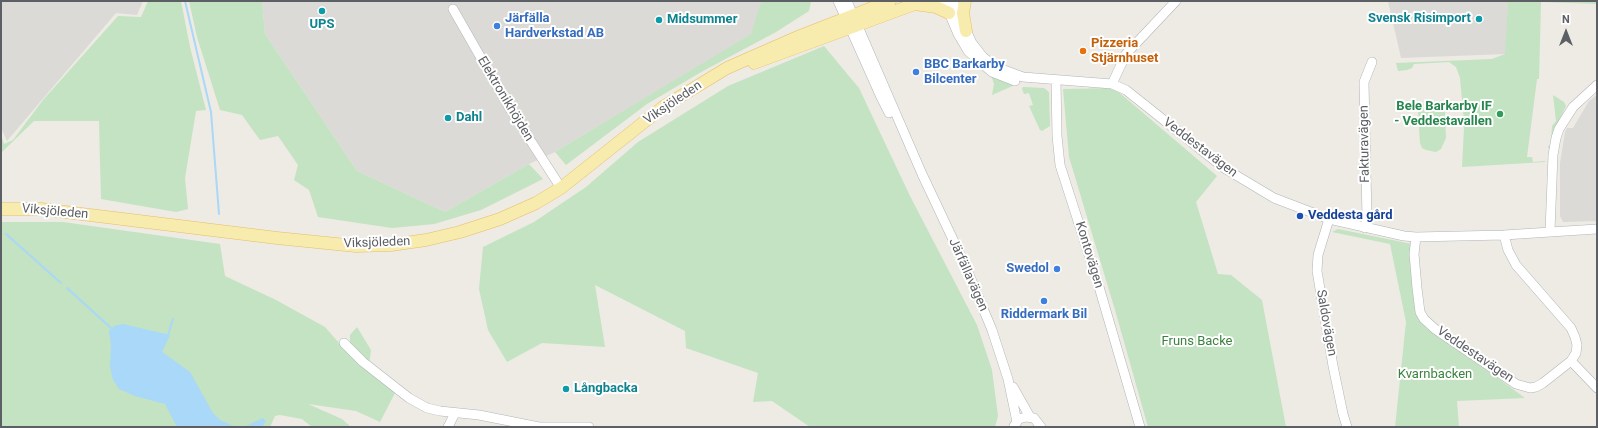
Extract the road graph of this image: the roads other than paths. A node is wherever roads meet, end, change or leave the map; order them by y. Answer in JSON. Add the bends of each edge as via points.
{"nodes":[{"id":1,"x":838,"y":1,"type":"edge"},
{"id":2,"x":847,"y":1,"type":"edge"},
{"id":3,"x":890,"y":1,"type":"edge"},
{"id":4,"x":944,"y":1,"type":"edge"},
{"id":5,"x":953,"y":1,"type":"edge"},
{"id":6,"x":965,"y":1,"type":"edge"},
{"id":7,"x":1176,"y":1,"type":"edge"},
{"id":8,"x":919,"y":2,"type":"edge"},
{"id":9,"x":452,"y":9,"type":"dead end"},
{"id":10,"x":949,"y":13,"type":"junction"},
{"id":11,"x":852,"y":22,"type":"junction"},
{"id":12,"x":966,"y":31,"type":"junction"},
{"id":13,"x":1372,"y":62,"type":"dead end"},
{"id":14,"x":1056,"y":80,"type":"junction"},
{"id":15,"x":1112,"y":84,"type":"junction"},
{"id":16,"x":1597,"y":85,"type":"edge"},
{"id":17,"x":561,"y":188,"type":"junction"},
{"id":18,"x":1,"y":209,"type":"edge"},
{"id":19,"x":1328,"y":219,"type":"junction"},
{"id":20,"x":1365,"y":228,"type":"junction"},
{"id":21,"x":1597,"y":229,"type":"edge"},
{"id":22,"x":1550,"y":231,"type":"junction"},
{"id":23,"x":1504,"y":235,"type":"junction"},
{"id":24,"x":1416,"y":237,"type":"junction"},
{"id":25,"x":344,"y":343,"type":"dead end"},
{"id":26,"x":1571,"y":361,"type":"junction"},
{"id":27,"x":1008,"y":379,"type":"junction"},
{"id":28,"x":1597,"y":388,"type":"edge"},
{"id":29,"x":455,"y":413,"type":"junction"},
{"id":30,"x":1030,"y":417,"type":"junction"},
{"id":31,"x":1015,"y":424,"type":"edge"},
{"id":32,"x":515,"y":425,"type":"edge"},
{"id":33,"x":448,"y":427,"type":"edge"},
{"id":34,"x":589,"y":427,"type":"edge"},
{"id":35,"x":1041,"y":427,"type":"edge"},
{"id":36,"x":1140,"y":427,"type":"edge"},
{"id":37,"x":1347,"y":427,"type":"edge"}],
"edges":[{"from":1,"to":11,"type":"street","name":"Järfällavägen"},
{"from":2,"to":11,"type":"street","name":"Järfällavägen"},
{"from":3,"to":11,"type":"main road","name":"Viksjöleden"},
{"from":4,"to":10,"type":"street","name":"Veddestavägen"},
{"from":5,"to":12,"type":"street","name":"Veddestavägen"},
{"from":6,"to":12,"type":"main road","via":[[963,13]]},
{"from":7,"to":15,"type":"street","via":[[1126,54]]},
{"from":8,"to":10,"type":"main road"},
{"from":8,"to":11,"type":"main road","name":"Viksjöleden"},
{"from":9,"to":17,"type":"street","name":"Elektronikhöjden","via":[[509,107]]},
{"from":10,"to":14,"type":"street","name":"Veddestavägen","via":[[968,51],[992,72],[1022,82],[1041,83]]},
{"from":11,"to":17,"type":"main road","name":"Viksjöleden","via":[[756,54],[727,68],[663,107]]},
{"from":11,"to":27,"type":"street","name":"Järfällavägen","via":[[880,95],[922,174],[965,265],[992,330]]},
{"from":12,"to":14,"type":"street","name":"Veddestavägen","via":[[984,57],[1004,70],[1020,76]]},
{"from":13,"to":20,"type":"street","name":"Fakturavägen","via":[[1364,82],[1367,218]]},
{"from":14,"to":15,"type":"street","name":"Veddestavägen"},
{"from":14,"to":36,"type":"street","name":"Kontovägen","via":[[1056,136],[1060,165]]},
{"from":15,"to":19,"type":"street","name":"Veddestavägen","via":[[1126,90],[1224,168],[1274,198]]},
{"from":16,"to":22,"type":"street","via":[[1573,107],[1556,138],[1552,162]]},
{"from":17,"to":18,"type":"main road","name":"Viksjöleden","via":[[500,219],[460,232],[391,245],[352,245],[277,238],[41,209]]},
{"from":19,"to":20,"type":"street","name":"Veddestavägen"},
{"from":19,"to":37,"type":"street","name":"Saldovägen","via":[[1318,254],[1317,271],[1337,386]]},
{"from":20,"to":24,"type":"street","name":"Veddestavägen"},
{"from":21,"to":22,"type":"street","name":"Veddestavägen"},
{"from":22,"to":23,"type":"street","name":"Veddestavägen"},
{"from":23,"to":24,"type":"street","name":"Veddestavägen"},
{"from":23,"to":26,"type":"street","via":[[1516,265],[1571,328],[1577,345]]},
{"from":24,"to":26,"type":"street","name":"Veddestavägen","via":[[1414,254],[1420,312],[1435,329],[1522,386],[1536,387]]},
{"from":25,"to":29,"type":"street","via":[[363,362],[409,398],[427,408]]},
{"from":26,"to":28,"type":"street"},
{"from":27,"to":30,"type":"street","name":"Järfällavägen"},
{"from":27,"to":31,"type":"street","name":"Järfällavägen"},
{"from":29,"to":32,"type":"street","via":[[478,415]]},
{"from":29,"to":33,"type":"street"},
{"from":30,"to":31,"type":"street","via":[[1022,418]]},
{"from":30,"to":35,"type":"street","name":"Järfällavägen","via":[[1037,420]]},
{"from":32,"to":34,"type":"street"}]}
